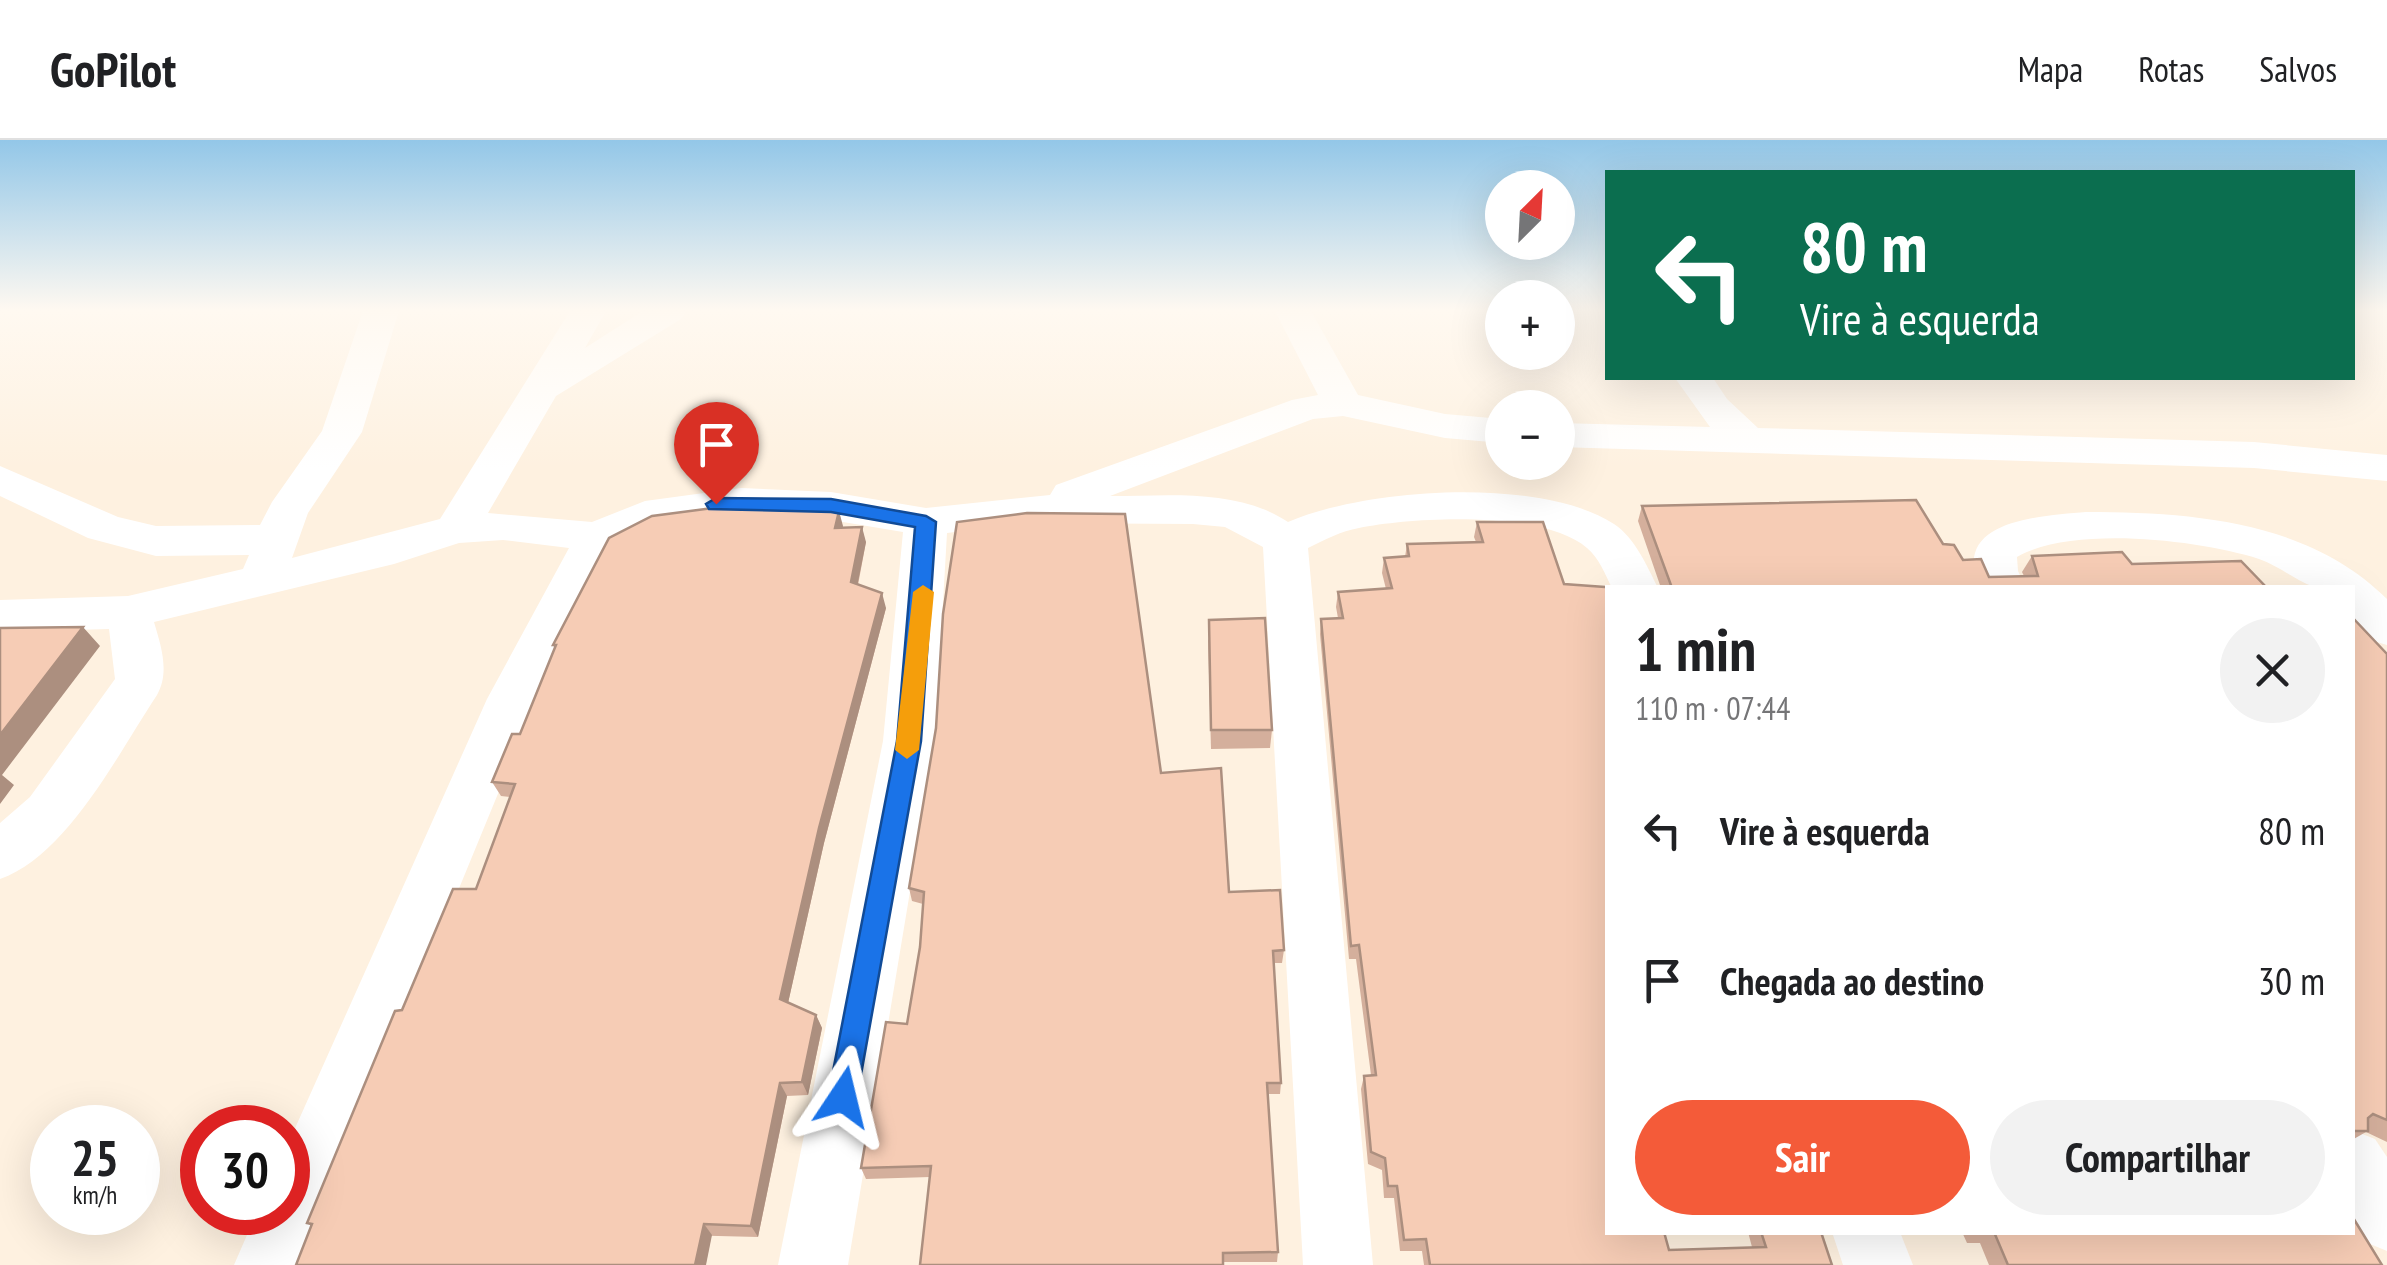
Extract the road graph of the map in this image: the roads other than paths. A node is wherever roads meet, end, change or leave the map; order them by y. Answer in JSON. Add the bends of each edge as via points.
{"nodes":[{"id":1,"x":364,"y":364,"type":"edge"},
{"id":2,"x":556,"y":364,"type":"edge"},
{"id":3,"x":586,"y":364,"type":"edge"},
{"id":4,"x":1321,"y":364,"type":"edge"},
{"id":5,"x":1695,"y":380,"type":"edge"},
{"id":6,"x":538,"y":394,"type":"junction"},
{"id":7,"x":1343,"y":404,"type":"junction"},
{"id":8,"x":1485,"y":430,"type":"edge"},
{"id":9,"x":1575,"y":436,"type":"edge"},
{"id":10,"x":1748,"y":441,"type":"junction"},
{"id":11,"x":2387,"y":468,"type":"edge"},
{"id":12,"x":0,"y":479,"type":"edge"},
{"id":13,"x":1028,"y":508,"type":"junction"},
{"id":14,"x":926,"y":522,"type":"junction"},
{"id":15,"x":456,"y":529,"type":"junction"},
{"id":16,"x":597,"y":537,"type":"junction"},
{"id":17,"x":1286,"y":542,"type":"junction"},
{"id":18,"x":269,"y":559,"type":"junction"},
{"id":19,"x":1633,"y":585,"type":"edge"},
{"id":20,"x":2002,"y":585,"type":"edge"},
{"id":21,"x":2344,"y":585,"type":"edge"},
{"id":22,"x":2355,"y":595,"type":"edge"},
{"id":23,"x":128,"y":612,"type":"junction"},
{"id":24,"x":0,"y":616,"type":"edge"},
{"id":25,"x":2387,"y":628,"type":"edge"},
{"id":26,"x":0,"y":856,"type":"edge"},
{"id":27,"x":2355,"y":1167,"type":"edge"},
{"id":28,"x":2387,"y":1217,"type":"edge"},
{"id":29,"x":1867,"y":1235,"type":"edge"},
{"id":30,"x":269,"y":1265,"type":"edge"},
{"id":31,"x":813,"y":1265,"type":"edge"},
{"id":32,"x":1338,"y":1265,"type":"edge"},
{"id":33,"x":1878,"y":1265,"type":"edge"}],
"edges":[{"from":1,"to":18,"type":"street","via":[[342,432],[287,512]]},
{"from":2,"to":6,"type":"street"},
{"from":3,"to":6,"type":"street"},
{"from":4,"to":7,"type":"street"},
{"from":5,"to":10,"type":"street"},
{"from":6,"to":15,"type":"street"},
{"from":7,"to":8,"type":"street"},
{"from":7,"to":13,"type":"street","via":[[1274,418]]},
{"from":9,"to":10,"type":"street"},
{"from":10,"to":11,"type":"street","via":[[2254,455]]},
{"from":12,"to":18,"type":"street","via":[[104,528]]},
{"from":13,"to":14,"type":"street"},
{"from":13,"to":17,"type":"street","via":[[1230,513]]},
{"from":14,"to":16,"type":"street","via":[[831,506],[742,502],[645,516]]},
{"from":14,"to":31,"type":"street","via":[[909,741]]},
{"from":15,"to":16,"type":"street","via":[[503,526]]},
{"from":15,"to":18,"type":"street","via":[[394,548]]},
{"from":16,"to":30,"type":"street","via":[[512,699]]},
{"from":17,"to":19,"type":"street","via":[[1362,513],[1444,508],[1538,514],[1601,537]]},
{"from":17,"to":32,"type":"street"},
{"from":18,"to":23,"type":"street"},
{"from":20,"to":21,"type":"street","via":[[1996,550],[2010,537],[2049,528],[2146,528],[2268,547]]},
{"from":22,"to":25,"type":"street"},
{"from":23,"to":24,"type":"street"},
{"from":23,"to":26,"type":"street","via":[[140,682],[50,812]]},
{"from":27,"to":28,"type":"street"},
{"from":29,"to":33,"type":"street"}]}
